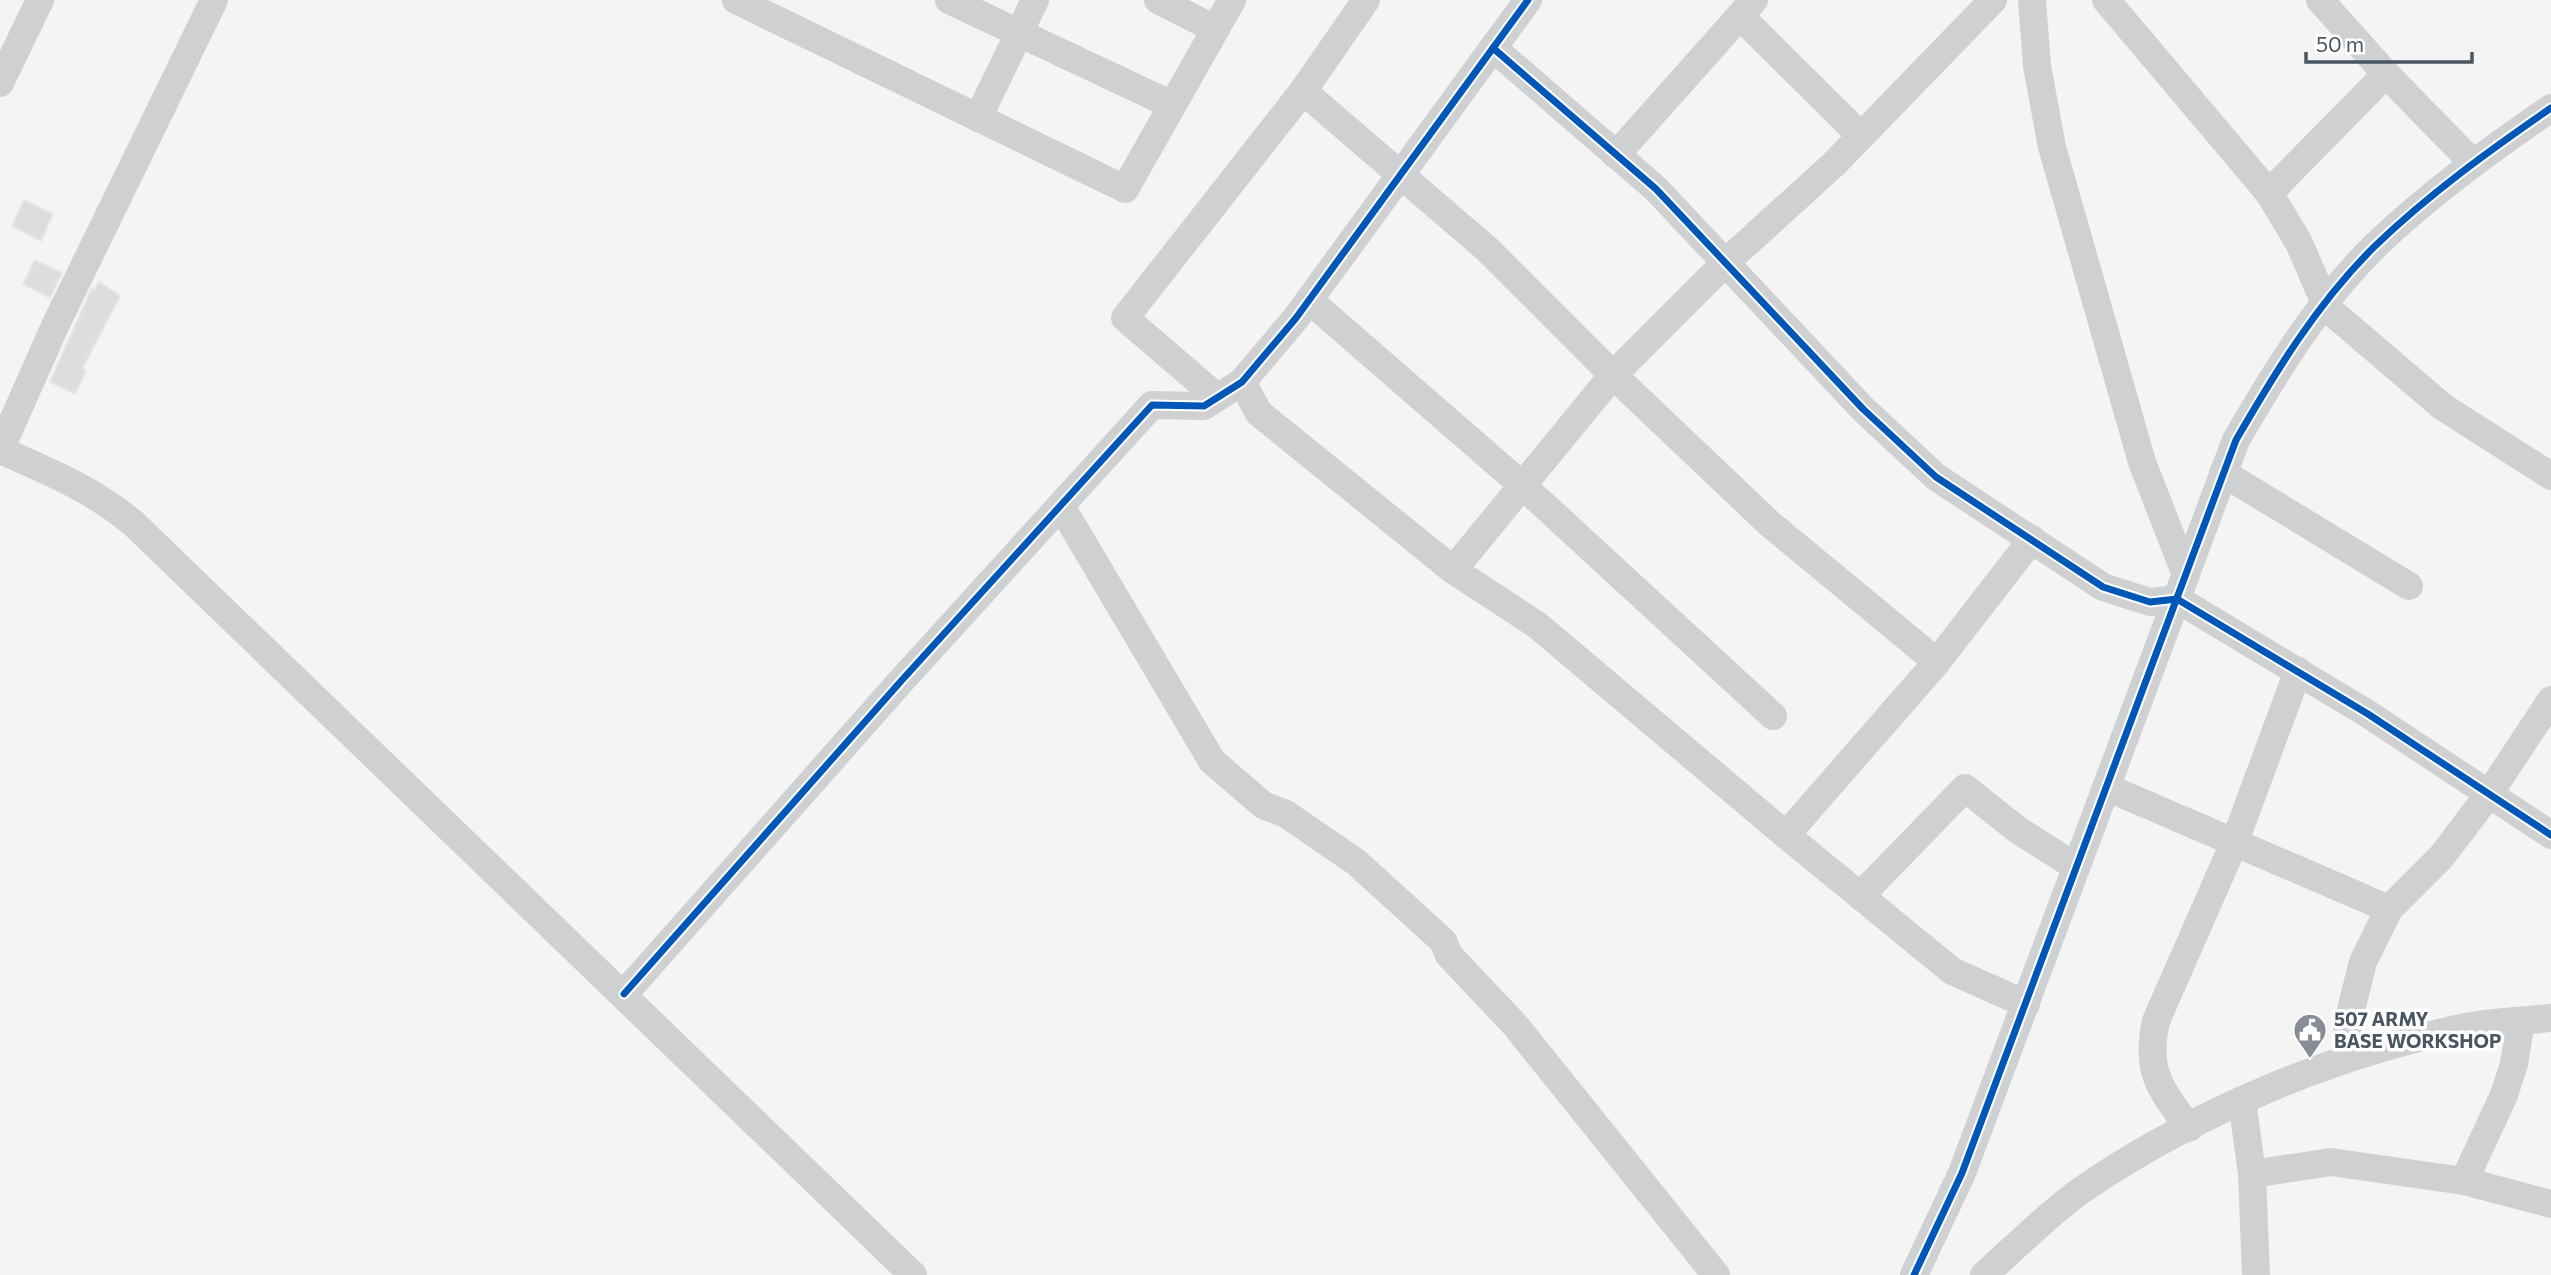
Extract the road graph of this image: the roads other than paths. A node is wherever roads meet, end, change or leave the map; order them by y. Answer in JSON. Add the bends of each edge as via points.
{"nodes":[{"id":1,"x":40,"y":0,"type":"edge"},
{"id":2,"x":214,"y":0,"type":"edge"},
{"id":3,"x":736,"y":0,"type":"edge"},
{"id":4,"x":949,"y":0,"type":"edge"},
{"id":5,"x":1035,"y":0,"type":"edge"},
{"id":6,"x":1158,"y":0,"type":"edge"},
{"id":7,"x":1232,"y":0,"type":"edge"},
{"id":8,"x":1366,"y":0,"type":"edge"},
{"id":9,"x":1528,"y":0,"type":"edge"},
{"id":10,"x":1993,"y":0,"type":"edge"},
{"id":11,"x":2032,"y":0,"type":"edge"},
{"id":12,"x":2106,"y":0,"type":"edge"},
{"id":13,"x":2320,"y":0,"type":"edge"},
{"id":14,"x":1747,"y":8,"type":"edge"},
{"id":15,"x":1215,"y":29,"type":"junction"},
{"id":16,"x":1019,"y":33,"type":"junction"},
{"id":17,"x":1493,"y":48,"type":"junction"},
{"id":18,"x":2386,"y":74,"type":"junction"},
{"id":19,"x":0,"y":83,"type":"edge"},
{"id":20,"x":1303,"y":92,"type":"junction"},
{"id":21,"x":1172,"y":105,"type":"junction"},
{"id":22,"x":2551,"y":108,"type":"edge"},
{"id":23,"x":978,"y":118,"type":"junction"},
{"id":24,"x":1861,"y":136,"type":"junction"},
{"id":25,"x":1616,"y":155,"type":"junction"},
{"id":26,"x":2472,"y":162,"type":"junction"},
{"id":27,"x":1399,"y":177,"type":"junction"},
{"id":28,"x":2269,"y":193,"type":"junction"},
{"id":29,"x":1726,"y":262,"type":"junction"},
{"id":30,"x":1309,"y":300,"type":"junction"},
{"id":31,"x":2325,"y":304,"type":"junction"},
{"id":32,"x":1613,"y":376,"type":"junction"},
{"id":33,"x":1242,"y":382,"type":"junction"},
{"id":34,"x":1217,"y":397,"type":"junction"},
{"id":35,"x":0,"y":450,"type":"edge"},
{"id":36,"x":2223,"y":473,"type":"junction"},
{"id":37,"x":2551,"y":476,"type":"edge"},
{"id":38,"x":1522,"y":485,"type":"junction"},
{"id":39,"x":1060,"y":506,"type":"junction"},
{"id":40,"x":2032,"y":538,"type":"junction"},
{"id":41,"x":1453,"y":570,"type":"junction"},
{"id":42,"x":2409,"y":586,"type":"dead end"},
{"id":43,"x":2181,"y":587,"type":"junction"},
{"id":44,"x":1937,"y":663,"type":"junction"},
{"id":45,"x":2298,"y":671,"type":"junction"},
{"id":46,"x":2551,"y":700,"type":"edge"},
{"id":47,"x":1773,"y":716,"type":"dead end"},
{"id":48,"x":2106,"y":787,"type":"junction"},
{"id":49,"x":2490,"y":794,"type":"junction"},
{"id":50,"x":1786,"y":835,"type":"junction"},
{"id":51,"x":2551,"y":835,"type":"edge"},
{"id":52,"x":2235,"y":841,"type":"junction"},
{"id":53,"x":2076,"y":867,"type":"junction"},
{"id":54,"x":1860,"y":896,"type":"junction"},
{"id":55,"x":2389,"y":909,"type":"junction"},
{"id":56,"x":624,"y":994,"type":"junction"},
{"id":57,"x":2026,"y":1004,"type":"junction"},
{"id":58,"x":2551,"y":1018,"type":"edge"},
{"id":59,"x":2521,"y":1021,"type":"junction"},
{"id":60,"x":2352,"y":1057,"type":"junction"},
{"id":61,"x":2242,"y":1100,"type":"junction"},
{"id":62,"x":2189,"y":1128,"type":"junction"},
{"id":63,"x":2252,"y":1174,"type":"junction"},
{"id":64,"x":2464,"y":1181,"type":"junction"},
{"id":65,"x":2551,"y":1204,"type":"edge"},
{"id":66,"x":913,"y":1275,"type":"edge"},
{"id":67,"x":1716,"y":1275,"type":"edge"},
{"id":68,"x":1914,"y":1275,"type":"edge"},
{"id":69,"x":1984,"y":1275,"type":"edge"},
{"id":70,"x":2256,"y":1275,"type":"edge"}],
"edges":[{"from":1,"to":19,"type":"street"},
{"from":2,"to":35,"type":"street","via":[[55,326]]},
{"from":3,"to":23,"type":"street"},
{"from":4,"to":16,"type":"street"},
{"from":5,"to":16,"type":"street"},
{"from":6,"to":15,"type":"street"},
{"from":7,"to":15,"type":"street"},
{"from":8,"to":20,"type":"street"},
{"from":9,"to":17,"type":"street"},
{"from":10,"to":24,"type":"street"},
{"from":11,"to":43,"type":"street","via":[[2037,66],[2052,146]]},
{"from":12,"to":28,"type":"street"},
{"from":13,"to":18,"type":"street"},
{"from":14,"to":24,"type":"street"},
{"from":14,"to":25,"type":"street"},
{"from":15,"to":21,"type":"street"},
{"from":16,"to":21,"type":"street"},
{"from":16,"to":23,"type":"street"},
{"from":17,"to":25,"type":"street"},
{"from":17,"to":27,"type":"street"},
{"from":18,"to":26,"type":"street"},
{"from":18,"to":28,"type":"street"},
{"from":20,"to":27,"type":"street"},
{"from":20,"to":34,"type":"street","via":[[1125,318]]},
{"from":21,"to":23,"type":"street","via":[[1125,189]]},
{"from":22,"to":26,"type":"street"},
{"from":24,"to":29,"type":"street"},
{"from":25,"to":29,"type":"street","via":[[1656,189]]},
{"from":26,"to":31,"type":"street","via":[[2375,246]]},
{"from":27,"to":30,"type":"street"},
{"from":27,"to":32,"type":"street","via":[[1487,249]]},
{"from":28,"to":31,"type":"street","via":[[2300,243]]},
{"from":29,"to":32,"type":"street"},
{"from":29,"to":40,"type":"street","via":[[1863,409],[1936,477]]},
{"from":30,"to":33,"type":"street"},
{"from":30,"to":38,"type":"street"},
{"from":31,"to":36,"type":"street","via":[[2283,359],[2236,440]]},
{"from":31,"to":37,"type":"street","via":[[2443,407]]},
{"from":32,"to":38,"type":"street"},
{"from":32,"to":44,"type":"street","via":[[1770,524]]},
{"from":33,"to":34,"type":"street"},
{"from":33,"to":41,"type":"street","via":[[1259,413]]},
{"from":34,"to":39,"type":"street","via":[[1204,405],[1152,405]]},
{"from":35,"to":56,"type":"street","via":[[80,486],[134,524]]},
{"from":36,"to":42,"type":"street"},
{"from":36,"to":43,"type":"street"},
{"from":38,"to":41,"type":"street"},
{"from":38,"to":47,"type":"street"},
{"from":39,"to":56,"type":"street"},
{"from":39,"to":67,"type":"street","via":[[1212,761],[1263,805],[1286,814],[1356,862],[1443,941],[1449,955],[1515,1025]]},
{"from":40,"to":43,"type":"street","via":[[2103,587],[2150,603]]},
{"from":40,"to":44,"type":"street"},
{"from":41,"to":50,"type":"street","via":[[1537,625]]},
{"from":43,"to":45,"type":"street"},
{"from":43,"to":48,"type":"street"},
{"from":44,"to":50,"type":"street"},
{"from":45,"to":49,"type":"street"},
{"from":45,"to":52,"type":"street"},
{"from":46,"to":49,"type":"street"},
{"from":48,"to":52,"type":"street"},
{"from":48,"to":53,"type":"street"},
{"from":49,"to":51,"type":"street"},
{"from":49,"to":55,"type":"street","via":[[2442,856]]},
{"from":50,"to":54,"type":"street"},
{"from":52,"to":55,"type":"street"},
{"from":52,"to":62,"type":"street","via":[[2157,1021],[2150,1050],[2154,1070]]},
{"from":53,"to":54,"type":"street","via":[[1965,788]]},
{"from":53,"to":57,"type":"street"},
{"from":54,"to":57,"type":"street","via":[[1952,971]]},
{"from":55,"to":60,"type":"street","via":[[2363,962],[2352,1006],[2347,1029]]},
{"from":56,"to":66,"type":"street"},
{"from":57,"to":68,"type":"street","via":[[1962,1173]]},
{"from":58,"to":59,"type":"street"},
{"from":59,"to":60,"type":"street","via":[[2467,1027]]},
{"from":59,"to":64,"type":"street","via":[[2507,1085]]},
{"from":60,"to":61,"type":"street"},
{"from":61,"to":62,"type":"street"},
{"from":61,"to":63,"type":"street"},
{"from":62,"to":69,"type":"street","via":[[2087,1186]]},
{"from":63,"to":64,"type":"street","via":[[2330,1162]]},
{"from":63,"to":70,"type":"street"},
{"from":64,"to":65,"type":"street"}]}
